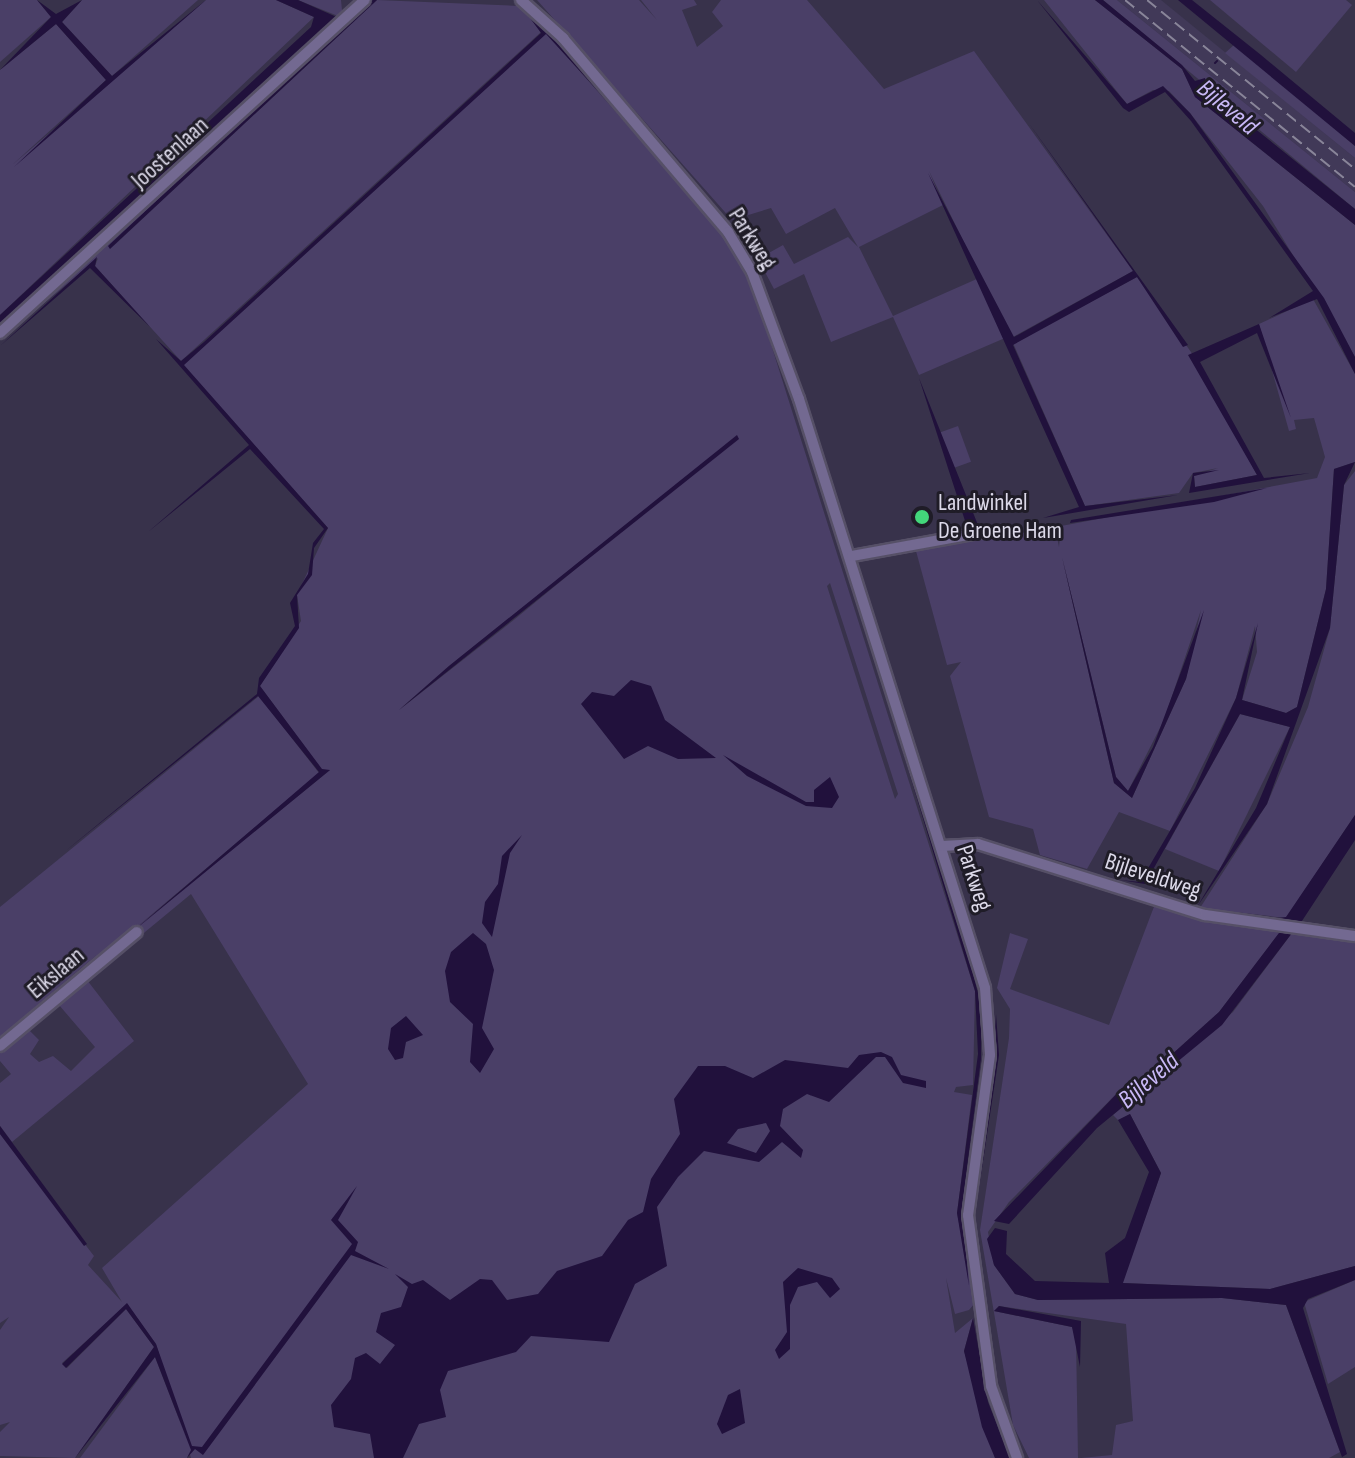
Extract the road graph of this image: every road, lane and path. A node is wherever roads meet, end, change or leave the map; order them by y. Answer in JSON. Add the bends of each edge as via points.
{"nodes":[{"id":1,"x":365,"y":0,"type":"edge"},
{"id":2,"x":527,"y":2,"type":"edge"},
{"id":3,"x":0,"y":333,"type":"edge"},
{"id":4,"x":984,"y":532,"type":"dead end"},
{"id":5,"x":852,"y":556,"type":"junction"},
{"id":6,"x":942,"y":846,"type":"junction"},
{"id":7,"x":137,"y":932,"type":"dead end"},
{"id":8,"x":1355,"y":936,"type":"edge"},
{"id":9,"x":0,"y":1046,"type":"edge"},
{"id":10,"x":1017,"y":1458,"type":"edge"}],
"edges":[{"from":1,"to":3,"type":"street","name":"Joostenlaan"},
{"from":2,"to":5,"type":"street","name":"Parkweg","via":[[604,84],[741,252]]},
{"from":4,"to":5,"type":"street"},
{"from":5,"to":6,"type":"street","name":"Parkweg"},
{"from":6,"to":8,"type":"street","name":"Bijleveldweg","via":[[978,844],[1205,915]]},
{"from":6,"to":10,"type":"street","name":"Parkweg","via":[[976,951],[989,1021],[974,1222],[991,1386]]},
{"from":7,"to":9,"type":"street","name":"Eikslaan"}]}
